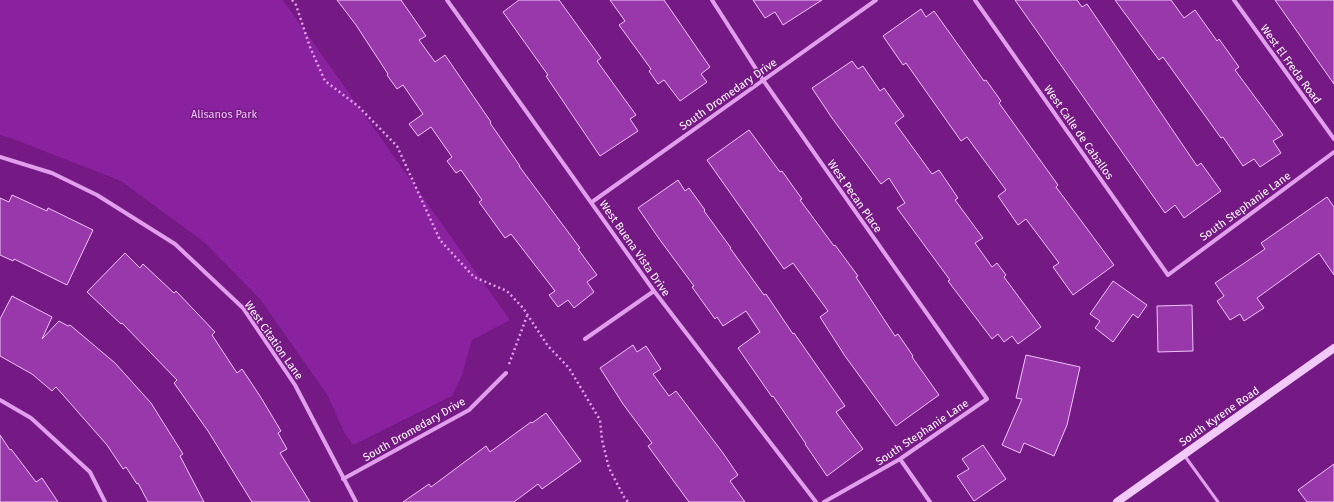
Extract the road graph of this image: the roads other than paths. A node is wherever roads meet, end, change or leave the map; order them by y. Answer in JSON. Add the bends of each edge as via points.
{"nodes":[{"id":1,"x":447,"y":0,"type":"edge"},
{"id":2,"x":712,"y":0,"type":"edge"},
{"id":3,"x":876,"y":0,"type":"edge"},
{"id":4,"x":975,"y":0,"type":"edge"},
{"id":5,"x":1234,"y":0,"type":"edge"},
{"id":6,"x":763,"y":80,"type":"junction"},
{"id":7,"x":1334,"y":139,"type":"edge"},
{"id":8,"x":1334,"y":152,"type":"edge"},
{"id":9,"x":0,"y":157,"type":"edge"},
{"id":10,"x":592,"y":202,"type":"junction"},
{"id":11,"x":1168,"y":275,"type":"joint"},
{"id":12,"x":654,"y":291,"type":"junction"},
{"id":13,"x":585,"y":339,"type":"dead end"},
{"id":14,"x":1334,"y":348,"type":"edge"},
{"id":15,"x":506,"y":373,"type":"road end"},
{"id":16,"x":987,"y":399,"type":"joint"},
{"id":17,"x":0,"y":400,"type":"edge"},
{"id":18,"x":1184,"y":455,"type":"junction"},
{"id":19,"x":900,"y":459,"type":"junction"},
{"id":20,"x":343,"y":479,"type":"junction"},
{"id":21,"x":105,"y":502,"type":"edge"},
{"id":22,"x":356,"y":502,"type":"edge"},
{"id":23,"x":816,"y":502,"type":"edge"},
{"id":24,"x":824,"y":502,"type":"edge"},
{"id":25,"x":930,"y":502,"type":"edge"},
{"id":26,"x":1117,"y":502,"type":"edge"},
{"id":27,"x":1218,"y":502,"type":"edge"}],
"edges":[{"from":1,"to":10,"type":"street","name":"West Buena Vista Drive"},
{"from":2,"to":6,"type":"street","name":"West Pecan Place"},
{"from":3,"to":6,"type":"street","name":"South Dromedary Drive"},
{"from":4,"to":11,"type":"street","name":"West Calle de Caballos"},
{"from":5,"to":7,"type":"street","name":"West El Freda Road"},
{"from":6,"to":10,"type":"street","name":"South Dromedary Drive"},
{"from":6,"to":16,"type":"street","name":"West Pecan Place"},
{"from":8,"to":11,"type":"street","name":"South Stephanie Lane"},
{"from":9,"to":20,"type":"street","name":"West Citation Lane","via":[[52,173],[97,195],[175,244],[243,308],[295,386]]},
{"from":10,"to":12,"type":"street","name":"West Buena Vista Drive"},
{"from":12,"to":13,"type":"street"},
{"from":12,"to":23,"type":"street","name":"West Buena Vista Drive"},
{"from":14,"to":18,"type":"main road","name":"South Kyrene Road"},
{"from":15,"to":20,"type":"street","name":"South Dromedary Drive","via":[[469,410]]},
{"from":16,"to":19,"type":"street","name":"South Stephanie Lane"},
{"from":17,"to":21,"type":"street","via":[[31,418],[90,472]]},
{"from":18,"to":26,"type":"main road","name":"South Kyrene Road"},
{"from":18,"to":27,"type":"lane"},
{"from":19,"to":24,"type":"street","name":"South Stephanie Lane"},
{"from":19,"to":25,"type":"street"},
{"from":20,"to":22,"type":"street","name":"West Citation Lane"}]}
